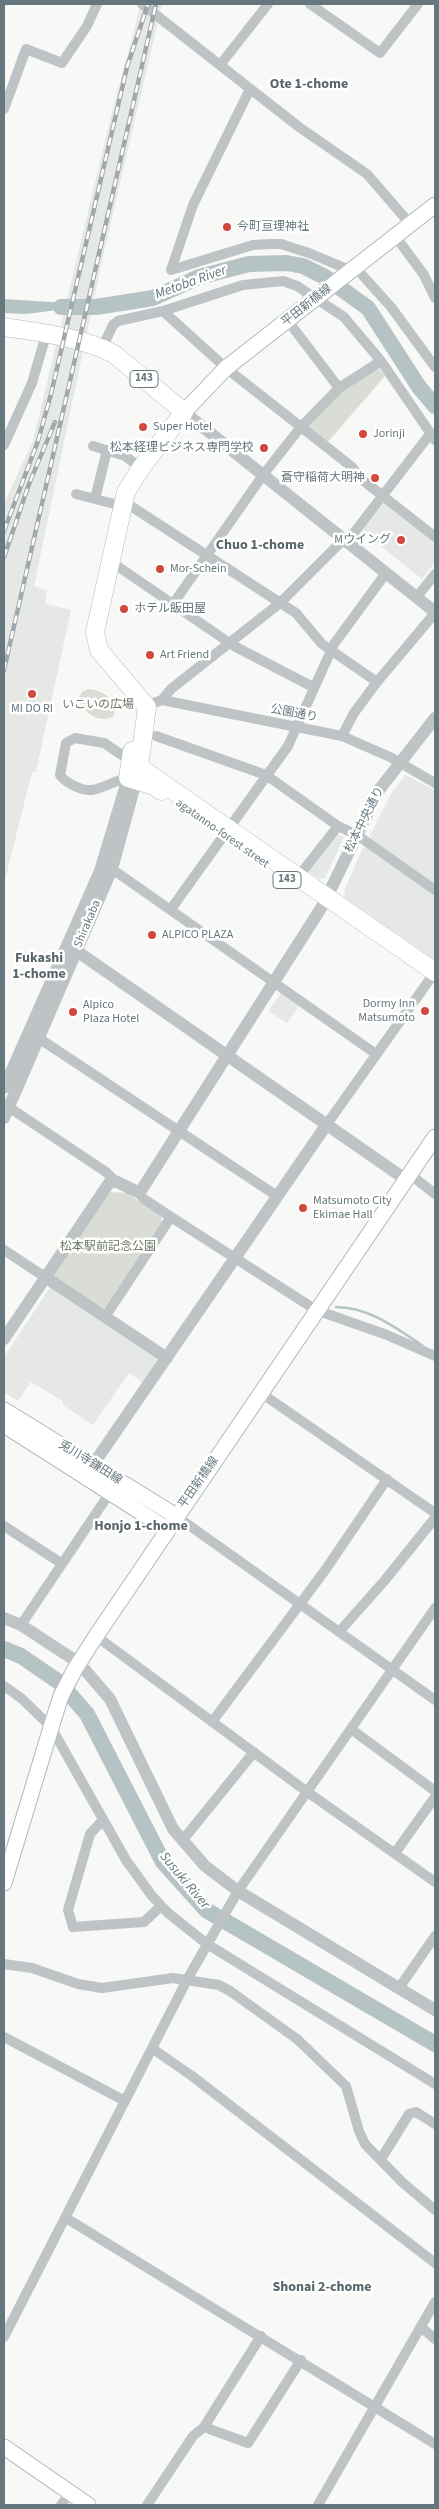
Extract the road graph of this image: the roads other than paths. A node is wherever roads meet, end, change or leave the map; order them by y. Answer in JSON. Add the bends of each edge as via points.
{"nodes":[{"id":1,"x":97,"y":4,"type":"edge"},
{"id":2,"x":142,"y":4,"type":"edge"},
{"id":3,"x":268,"y":4,"type":"edge"},
{"id":4,"x":310,"y":4,"type":"edge"},
{"id":5,"x":418,"y":4,"type":"edge"},
{"id":6,"x":220,"y":65,"type":"junction"},
{"id":7,"x":250,"y":89,"type":"junction"},
{"id":8,"x":4,"y":109,"type":"edge"},
{"id":9,"x":435,"y":205,"type":"edge"},
{"id":10,"x":411,"y":225,"type":"junction"},
{"id":11,"x":396,"y":237,"type":"junction"},
{"id":12,"x":352,"y":271,"type":"junction"},
{"id":13,"x":320,"y":296,"type":"junction"},
{"id":14,"x":435,"y":298,"type":"edge"},
{"id":15,"x":163,"y":311,"type":"junction"},
{"id":16,"x":288,"y":321,"type":"junction"},
{"id":17,"x":4,"y":327,"type":"edge"},
{"id":18,"x":46,"y":334,"type":"junction"},
{"id":19,"x":102,"y":348,"type":"junction"},
{"id":20,"x":381,"y":361,"type":"junction"},
{"id":21,"x":435,"y":367,"type":"edge"},
{"id":22,"x":226,"y":368,"type":"junction"},
{"id":23,"x":339,"y":388,"type":"junction"},
{"id":24,"x":184,"y":412,"type":"junction"},
{"id":25,"x":300,"y":428,"type":"junction"},
{"id":26,"x":433,"y":437,"type":"edge"},
{"id":27,"x":4,"y":445,"type":"edge"},
{"id":28,"x":93,"y":446,"type":"dead end"},
{"id":29,"x":107,"y":450,"type":"junction"},
{"id":30,"x":141,"y":468,"type":"junction"},
{"id":31,"x":263,"y":475,"type":"junction"},
{"id":32,"x":76,"y":494,"type":"dead end"},
{"id":33,"x":382,"y":495,"type":"junction"},
{"id":34,"x":95,"y":499,"type":"junction"},
{"id":35,"x":123,"y":504,"type":"junction"},
{"id":36,"x":435,"y":536,"type":"edge"},
{"id":37,"x":345,"y":540,"type":"junction"},
{"id":38,"x":206,"y":555,"type":"junction"},
{"id":39,"x":110,"y":561,"type":"junction"},
{"id":40,"x":386,"y":573,"type":"junction"},
{"id":41,"x":435,"y":574,"type":"edge"},
{"id":42,"x":417,"y":597,"type":"junction"},
{"id":43,"x":280,"y":603,"type":"junction"},
{"id":44,"x":173,"y":604,"type":"junction"},
{"id":45,"x":435,"y":612,"type":"edge"},
{"id":46,"x":229,"y":642,"type":"junction"},
{"id":47,"x":331,"y":650,"type":"junction"},
{"id":48,"x":377,"y":682,"type":"junction"},
{"id":49,"x":313,"y":687,"type":"junction"},
{"id":50,"x":147,"y":702,"type":"junction"},
{"id":51,"x":435,"y":718,"type":"edge"},
{"id":52,"x":296,"y":728,"type":"junction"},
{"id":53,"x":156,"y":736,"type":"dead end"},
{"id":54,"x":342,"y":736,"type":"junction"},
{"id":55,"x":399,"y":763,"type":"junction"},
{"id":56,"x":134,"y":772,"type":"junction"},
{"id":57,"x":266,"y":775,"type":"junction"},
{"id":58,"x":435,"y":783,"type":"edge"},
{"id":59,"x":338,"y":826,"type":"junction"},
{"id":60,"x":225,"y":831,"type":"junction"},
{"id":61,"x":357,"y":835,"type":"junction"},
{"id":62,"x":112,"y":869,"type":"junction"},
{"id":63,"x":298,"y":877,"type":"junction"},
{"id":64,"x":435,"y":890,"type":"edge"},
{"id":65,"x":325,"y":901,"type":"junction"},
{"id":66,"x":171,"y":910,"type":"junction"},
{"id":67,"x":72,"y":948,"type":"junction"},
{"id":68,"x":434,"y":976,"type":"edge"},
{"id":69,"x":275,"y":982,"type":"junction"},
{"id":70,"x":34,"y":1035,"type":"junction"},
{"id":71,"x":376,"y":1054,"type":"junction"},
{"id":72,"x":227,"y":1056,"type":"junction"},
{"id":73,"x":4,"y":1088,"type":"edge"},
{"id":74,"x":5,"y":1110,"type":"edge"},
{"id":75,"x":327,"y":1124,"type":"junction"},
{"id":76,"x":179,"y":1132,"type":"junction"},
{"id":77,"x":435,"y":1137,"type":"edge"},
{"id":78,"x":405,"y":1179,"type":"junction"},
{"id":79,"x":115,"y":1181,"type":"junction"},
{"id":80,"x":138,"y":1192,"type":"junction"},
{"id":81,"x":435,"y":1194,"type":"edge"},
{"id":82,"x":277,"y":1196,"type":"junction"},
{"id":83,"x":171,"y":1218,"type":"junction"},
{"id":84,"x":4,"y":1250,"type":"edge"},
{"id":85,"x":235,"y":1258,"type":"junction"},
{"id":86,"x":45,"y":1277,"type":"junction"},
{"id":87,"x":316,"y":1310,"type":"junction"},
{"id":88,"x":105,"y":1317,"type":"junction"},
{"id":89,"x":4,"y":1339,"type":"edge"},
{"id":90,"x":435,"y":1356,"type":"edge"},
{"id":91,"x":167,"y":1358,"type":"junction"},
{"id":92,"x":261,"y":1393,"type":"junction"},
{"id":93,"x":4,"y":1402,"type":"edge"},
{"id":94,"x":4,"y":1410,"type":"edge"},
{"id":95,"x":4,"y":1425,"type":"edge"},
{"id":96,"x":4,"y":1433,"type":"edge"},
{"id":97,"x":55,"y":1442,"type":"junction"},
{"id":98,"x":53,"y":1457,"type":"junction"},
{"id":99,"x":89,"y":1471,"type":"junction"},
{"id":100,"x":387,"y":1479,"type":"junction"},
{"id":101,"x":114,"y":1487,"type":"junction"},
{"id":102,"x":435,"y":1513,"type":"edge"},
{"id":103,"x":176,"y":1516,"type":"junction"},
{"id":104,"x":435,"y":1518,"type":"edge"},
{"id":105,"x":4,"y":1526,"type":"edge"},
{"id":106,"x":167,"y":1529,"type":"junction"},
{"id":107,"x":61,"y":1563,"type":"junction"},
{"id":108,"x":301,"y":1604,"type":"junction"},
{"id":109,"x":435,"y":1608,"type":"edge"},
{"id":110,"x":4,"y":1618,"type":"edge"},
{"id":111,"x":21,"y":1625,"type":"junction"},
{"id":112,"x":339,"y":1632,"type":"junction"},
{"id":113,"x":96,"y":1636,"type":"junction"},
{"id":114,"x":77,"y":1666,"type":"junction"},
{"id":115,"x":392,"y":1669,"type":"junction"},
{"id":116,"x":4,"y":1686,"type":"edge"},
{"id":117,"x":435,"y":1700,"type":"edge"},
{"id":118,"x":212,"y":1722,"type":"junction"},
{"id":119,"x":52,"y":1724,"type":"junction"},
{"id":120,"x":350,"y":1730,"type":"junction"},
{"id":121,"x":254,"y":1752,"type":"junction"},
{"id":122,"x":306,"y":1791,"type":"junction"},
{"id":123,"x":435,"y":1791,"type":"edge"},
{"id":124,"x":435,"y":1796,"type":"edge"},
{"id":125,"x":103,"y":1820,"type":"junction"},
{"id":126,"x":182,"y":1841,"type":"junction"},
{"id":127,"x":395,"y":1853,"type":"junction"},
{"id":128,"x":434,"y":1877,"type":"edge"},
{"id":129,"x":4,"y":1883,"type":"edge"},
{"id":130,"x":236,"y":1894,"type":"junction"},
{"id":131,"x":161,"y":1906,"type":"junction"},
{"id":132,"x":435,"y":1936,"type":"edge"},
{"id":133,"x":208,"y":1941,"type":"junction"},
{"id":134,"x":4,"y":1964,"type":"edge"},
{"id":135,"x":188,"y":1978,"type":"junction"},
{"id":136,"x":399,"y":1988,"type":"junction"},
{"id":137,"x":435,"y":2010,"type":"edge"},
{"id":138,"x":4,"y":2037,"type":"edge"},
{"id":139,"x":152,"y":2049,"type":"junction"},
{"id":140,"x":435,"y":2084,"type":"edge"},
{"id":141,"x":126,"y":2101,"type":"junction"},
{"id":142,"x":435,"y":2124,"type":"edge"},
{"id":143,"x":380,"y":2160,"type":"junction"},
{"id":144,"x":435,"y":2210,"type":"edge"},
{"id":145,"x":66,"y":2218,"type":"junction"},
{"id":146,"x":435,"y":2263,"type":"edge"},
{"id":147,"x":435,"y":2302,"type":"edge"},
{"id":148,"x":421,"y":2327,"type":"junction"},
{"id":149,"x":261,"y":2336,"type":"junction"},
{"id":150,"x":4,"y":2337,"type":"edge"},
{"id":151,"x":435,"y":2339,"type":"edge"},
{"id":152,"x":301,"y":2360,"type":"junction"},
{"id":153,"x":375,"y":2408,"type":"junction"},
{"id":154,"x":204,"y":2427,"type":"junction"},
{"id":155,"x":435,"y":2444,"type":"edge"},
{"id":156,"x":4,"y":2447,"type":"edge"},
{"id":157,"x":66,"y":2499,"type":"edge"},
{"id":158,"x":88,"y":2505,"type":"edge"},
{"id":159,"x":147,"y":2505,"type":"edge"},
{"id":160,"x":318,"y":2505,"type":"edge"}],
"edges":[{"from":1,"to":8,"type":"street","via":[[88,26],[62,63],[26,49]]},
{"from":2,"to":6,"type":"street"},
{"from":3,"to":6,"type":"street"},
{"from":4,"to":5,"type":"street","via":[[380,53]]},
{"from":6,"to":7,"type":"street"},
{"from":7,"to":10,"type":"street","via":[[367,174]]},
{"from":7,"to":12,"type":"street","via":[[193,205],[172,270],[253,245],[281,244]]},
{"from":9,"to":10,"type":"main road","name":"平田新橋線"},
{"from":10,"to":11,"type":"main road","name":"平田新橋線"},
{"from":11,"to":12,"type":"main road","name":"平田新橋線"},
{"from":11,"to":14,"type":"street","via":[[424,275]]},
{"from":12,"to":13,"type":"main road","name":"平田新橋線"},
{"from":12,"to":21,"type":"street","via":[[391,307]]},
{"from":13,"to":15,"type":"street","via":[[283,282],[261,282]]},
{"from":13,"to":16,"type":"main road","name":"平田新橋線"},
{"from":13,"to":20,"type":"street","via":[[344,317]]},
{"from":15,"to":19,"type":"street","via":[[118,321]]},
{"from":15,"to":22,"type":"street"},
{"from":16,"to":22,"type":"main road","name":"平田新橋線"},
{"from":16,"to":23,"type":"street"},
{"from":17,"to":18,"type":"highway","number":"143"},
{"from":18,"to":19,"type":"highway","number":"143"},
{"from":18,"to":27,"type":"street","via":[[32,383]]},
{"from":19,"to":24,"type":"highway","number":"143","via":[[114,354]]},
{"from":20,"to":23,"type":"street"},
{"from":20,"to":26,"type":"street"},
{"from":22,"to":24,"type":"main road","name":"平田新橋線"},
{"from":22,"to":25,"type":"street"},
{"from":23,"to":25,"type":"street"},
{"from":24,"to":30,"type":"highway"},
{"from":24,"to":31,"type":"street"},
{"from":25,"to":31,"type":"street"},
{"from":25,"to":33,"type":"street","via":[[352,467],[360,478]]},
{"from":26,"to":33,"type":"street"},
{"from":28,"to":29,"type":"street"},
{"from":29,"to":30,"type":"street","via":[[133,460]]},
{"from":29,"to":34,"type":"street"},
{"from":30,"to":35,"type":"highway","via":[[130,484]]},
{"from":31,"to":37,"type":"street"},
{"from":31,"to":38,"type":"street"},
{"from":32,"to":34,"type":"street"},
{"from":33,"to":36,"type":"street"},
{"from":33,"to":37,"type":"street"},
{"from":34,"to":35,"type":"street"},
{"from":35,"to":38,"type":"street"},
{"from":35,"to":39,"type":"highway"},
{"from":37,"to":40,"type":"street"},
{"from":37,"to":43,"type":"street"},
{"from":38,"to":43,"type":"street"},
{"from":38,"to":44,"type":"street"},
{"from":39,"to":44,"type":"street"},
{"from":39,"to":50,"type":"highway","via":[[95,640],[99,650]]},
{"from":40,"to":42,"type":"street"},
{"from":40,"to":47,"type":"street"},
{"from":41,"to":42,"type":"street"},
{"from":42,"to":45,"type":"street"},
{"from":43,"to":46,"type":"street"},
{"from":43,"to":47,"type":"street","via":[[296,613]]},
{"from":44,"to":46,"type":"street"},
{"from":45,"to":48,"type":"street"},
{"from":46,"to":49,"type":"street"},
{"from":46,"to":50,"type":"street","via":[[171,689]]},
{"from":47,"to":48,"type":"street"},
{"from":47,"to":49,"type":"street"},
{"from":48,"to":54,"type":"street"},
{"from":49,"to":52,"type":"street"},
{"from":50,"to":52,"type":"street","name":"公園通り"},
{"from":50,"to":56,"type":"highway"},
{"from":51,"to":55,"type":"street","name":"松本中央通り"},
{"from":52,"to":54,"type":"street","name":"公園通り"},
{"from":52,"to":57,"type":"street","via":[[288,746]]},
{"from":53,"to":57,"type":"street"},
{"from":54,"to":55,"type":"street","name":"公園通り"},
{"from":55,"to":58,"type":"street","name":"公園通り"},
{"from":55,"to":61,"type":"street","name":"松本中央通り","via":[[379,790]]},
{"from":56,"to":56,"type":"street","via":[[91,790],[65,783],[60,775],[66,743],[75,738],[104,743]]},
{"from":56,"to":60,"type":"highway","name":"agatanno-forest street","number":"143"},
{"from":56,"to":62,"type":"street","name":"Shirakaba"},
{"from":56,"to":67,"type":"street","name":"Shirakaba"},
{"from":57,"to":59,"type":"street"},
{"from":57,"to":60,"type":"street"},
{"from":59,"to":61,"type":"street"},
{"from":59,"to":63,"type":"street"},
{"from":60,"to":63,"type":"highway","name":"agatanno-forest street","number":"143"},
{"from":60,"to":65,"type":"highway","name":"agatanno-forest street","number":"143"},
{"from":60,"to":66,"type":"street"},
{"from":61,"to":64,"type":"street"},
{"from":61,"to":65,"type":"street","name":"松本中央通り"},
{"from":62,"to":66,"type":"street"},
{"from":62,"to":67,"type":"street","name":"Shirakaba"},
{"from":63,"to":65,"type":"highway","name":"agatanno-forest street","number":"143"},
{"from":65,"to":68,"type":"highway","name":"agatanno-forest street","number":"143"},
{"from":65,"to":69,"type":"street","name":"松本中央通り"},
{"from":66,"to":69,"type":"street"},
{"from":67,"to":70,"type":"street","name":"Shirakaba"},
{"from":67,"to":72,"type":"street"},
{"from":68,"to":71,"type":"street"},
{"from":69,"to":71,"type":"street"},
{"from":69,"to":72,"type":"street","name":"松本中央通り"},
{"from":70,"to":73,"type":"street","name":"Shirakaba"},
{"from":70,"to":74,"type":"street","name":"Shirakaba"},
{"from":70,"to":76,"type":"street"},
{"from":71,"to":75,"type":"street"},
{"from":72,"to":75,"type":"street"},
{"from":72,"to":76,"type":"street","name":"松本中央通り"},
{"from":74,"to":79,"type":"street","via":[[106,1172]]},
{"from":75,"to":78,"type":"street"},
{"from":75,"to":82,"type":"street"},
{"from":76,"to":80,"type":"street","name":"松本中央通り"},
{"from":76,"to":82,"type":"street"},
{"from":77,"to":78,"type":"main road","name":"平田新橋線"},
{"from":78,"to":81,"type":"street","via":[[416,1179]]},
{"from":78,"to":87,"type":"main road","name":"平田新橋線"},
{"from":79,"to":80,"type":"street"},
{"from":79,"to":86,"type":"street","via":[[105,1187]]},
{"from":80,"to":83,"type":"street"},
{"from":82,"to":85,"type":"street"},
{"from":83,"to":85,"type":"street"},
{"from":83,"to":88,"type":"street"},
{"from":84,"to":86,"type":"street"},
{"from":85,"to":87,"type":"street"},
{"from":85,"to":91,"type":"street"},
{"from":86,"to":88,"type":"street"},
{"from":86,"to":89,"type":"street"},
{"from":87,"to":90,"type":"street"},
{"from":87,"to":92,"type":"main road","name":"平田新橋線"},
{"from":88,"to":91,"type":"street"},
{"from":91,"to":99,"type":"street"},
{"from":92,"to":100,"type":"street"},
{"from":92,"to":103,"type":"main road","name":"平田新橋線"},
{"from":93,"to":97,"type":"street"},
{"from":94,"to":97,"type":"main road","name":"兎川寺鎌田線"},
{"from":95,"to":98,"type":"main road","name":"兎川寺鎌田線"},
{"from":96,"to":98,"type":"street"},
{"from":97,"to":99,"type":"main road","name":"兎川寺鎌田線"},
{"from":98,"to":99,"type":"main road","name":"兎川寺鎌田線"},
{"from":99,"to":101,"type":"main road","name":"兎川寺鎌田線"},
{"from":100,"to":102,"type":"street"},
{"from":100,"to":108,"type":"street"},
{"from":101,"to":103,"type":"main road","name":"兎川寺鎌田線"},
{"from":101,"to":106,"type":"main road","name":"兎川寺鎌田線"},
{"from":101,"to":107,"type":"street"},
{"from":103,"to":106,"type":"main road","name":"平田新橋線"},
{"from":103,"to":108,"type":"street"},
{"from":104,"to":112,"type":"street"},
{"from":105,"to":107,"type":"street"},
{"from":106,"to":113,"type":"main road","name":"平田新橋線"},
{"from":107,"to":111,"type":"street"},
{"from":108,"to":112,"type":"street"},
{"from":108,"to":118,"type":"street"},
{"from":109,"to":115,"type":"street"},
{"from":110,"to":111,"type":"street"},
{"from":111,"to":114,"type":"street"},
{"from":112,"to":115,"type":"street"},
{"from":113,"to":114,"type":"main road","name":"平田新橋線"},
{"from":113,"to":118,"type":"street"},
{"from":114,"to":119,"type":"main road","name":"平田新橋線"},
{"from":114,"to":126,"type":"street","via":[[110,1699]]},
{"from":115,"to":117,"type":"street"},
{"from":115,"to":120,"type":"street"},
{"from":116,"to":119,"type":"street"},
{"from":118,"to":121,"type":"street"},
{"from":119,"to":125,"type":"street"},
{"from":119,"to":129,"type":"main road","name":"平田新橋線"},
{"from":120,"to":122,"type":"street"},
{"from":120,"to":123,"type":"street"},
{"from":121,"to":122,"type":"street"},
{"from":121,"to":126,"type":"street"},
{"from":122,"to":127,"type":"street"},
{"from":122,"to":130,"type":"street"},
{"from":124,"to":127,"type":"street"},
{"from":125,"to":131,"type":"street","via":[[126,1860]]},
{"from":125,"to":131,"type":"street","via":[[90,1834],[68,1910],[73,1927],[144,1922]]},
{"from":126,"to":130,"type":"street"},
{"from":127,"to":128,"type":"street"},
{"from":130,"to":133,"type":"street"},
{"from":130,"to":136,"type":"street"},
{"from":131,"to":133,"type":"street"},
{"from":132,"to":136,"type":"street"},
{"from":133,"to":135,"type":"street"},
{"from":133,"to":140,"type":"street"},
{"from":134,"to":135,"type":"street","via":[[32,1968],[78,1984],[102,1988]]},
{"from":135,"to":139,"type":"street"},
{"from":135,"to":143,"type":"street","via":[[219,1985],[297,2039],[346,2086],[359,2131],[365,2144]]},
{"from":136,"to":137,"type":"street"},
{"from":138,"to":141,"type":"street"},
{"from":139,"to":141,"type":"street"},
{"from":139,"to":146,"type":"street","via":[[192,2076]]},
{"from":141,"to":145,"type":"street"},
{"from":142,"to":143,"type":"street","via":[[416,2112],[408,2114]]},
{"from":143,"to":144,"type":"street"},
{"from":145,"to":149,"type":"street"},
{"from":145,"to":150,"type":"street"},
{"from":147,"to":148,"type":"street"},
{"from":148,"to":151,"type":"street"},
{"from":148,"to":153,"type":"street"},
{"from":149,"to":152,"type":"street"},
{"from":149,"to":154,"type":"street"},
{"from":152,"to":153,"type":"street"},
{"from":152,"to":154,"type":"street","via":[[248,2442]]},
{"from":153,"to":155,"type":"street"},
{"from":153,"to":160,"type":"street"},
{"from":154,"to":159,"type":"street","via":[[193,2436]]},
{"from":156,"to":157,"type":"main road"},
{"from":157,"to":158,"type":"main road"}]}
